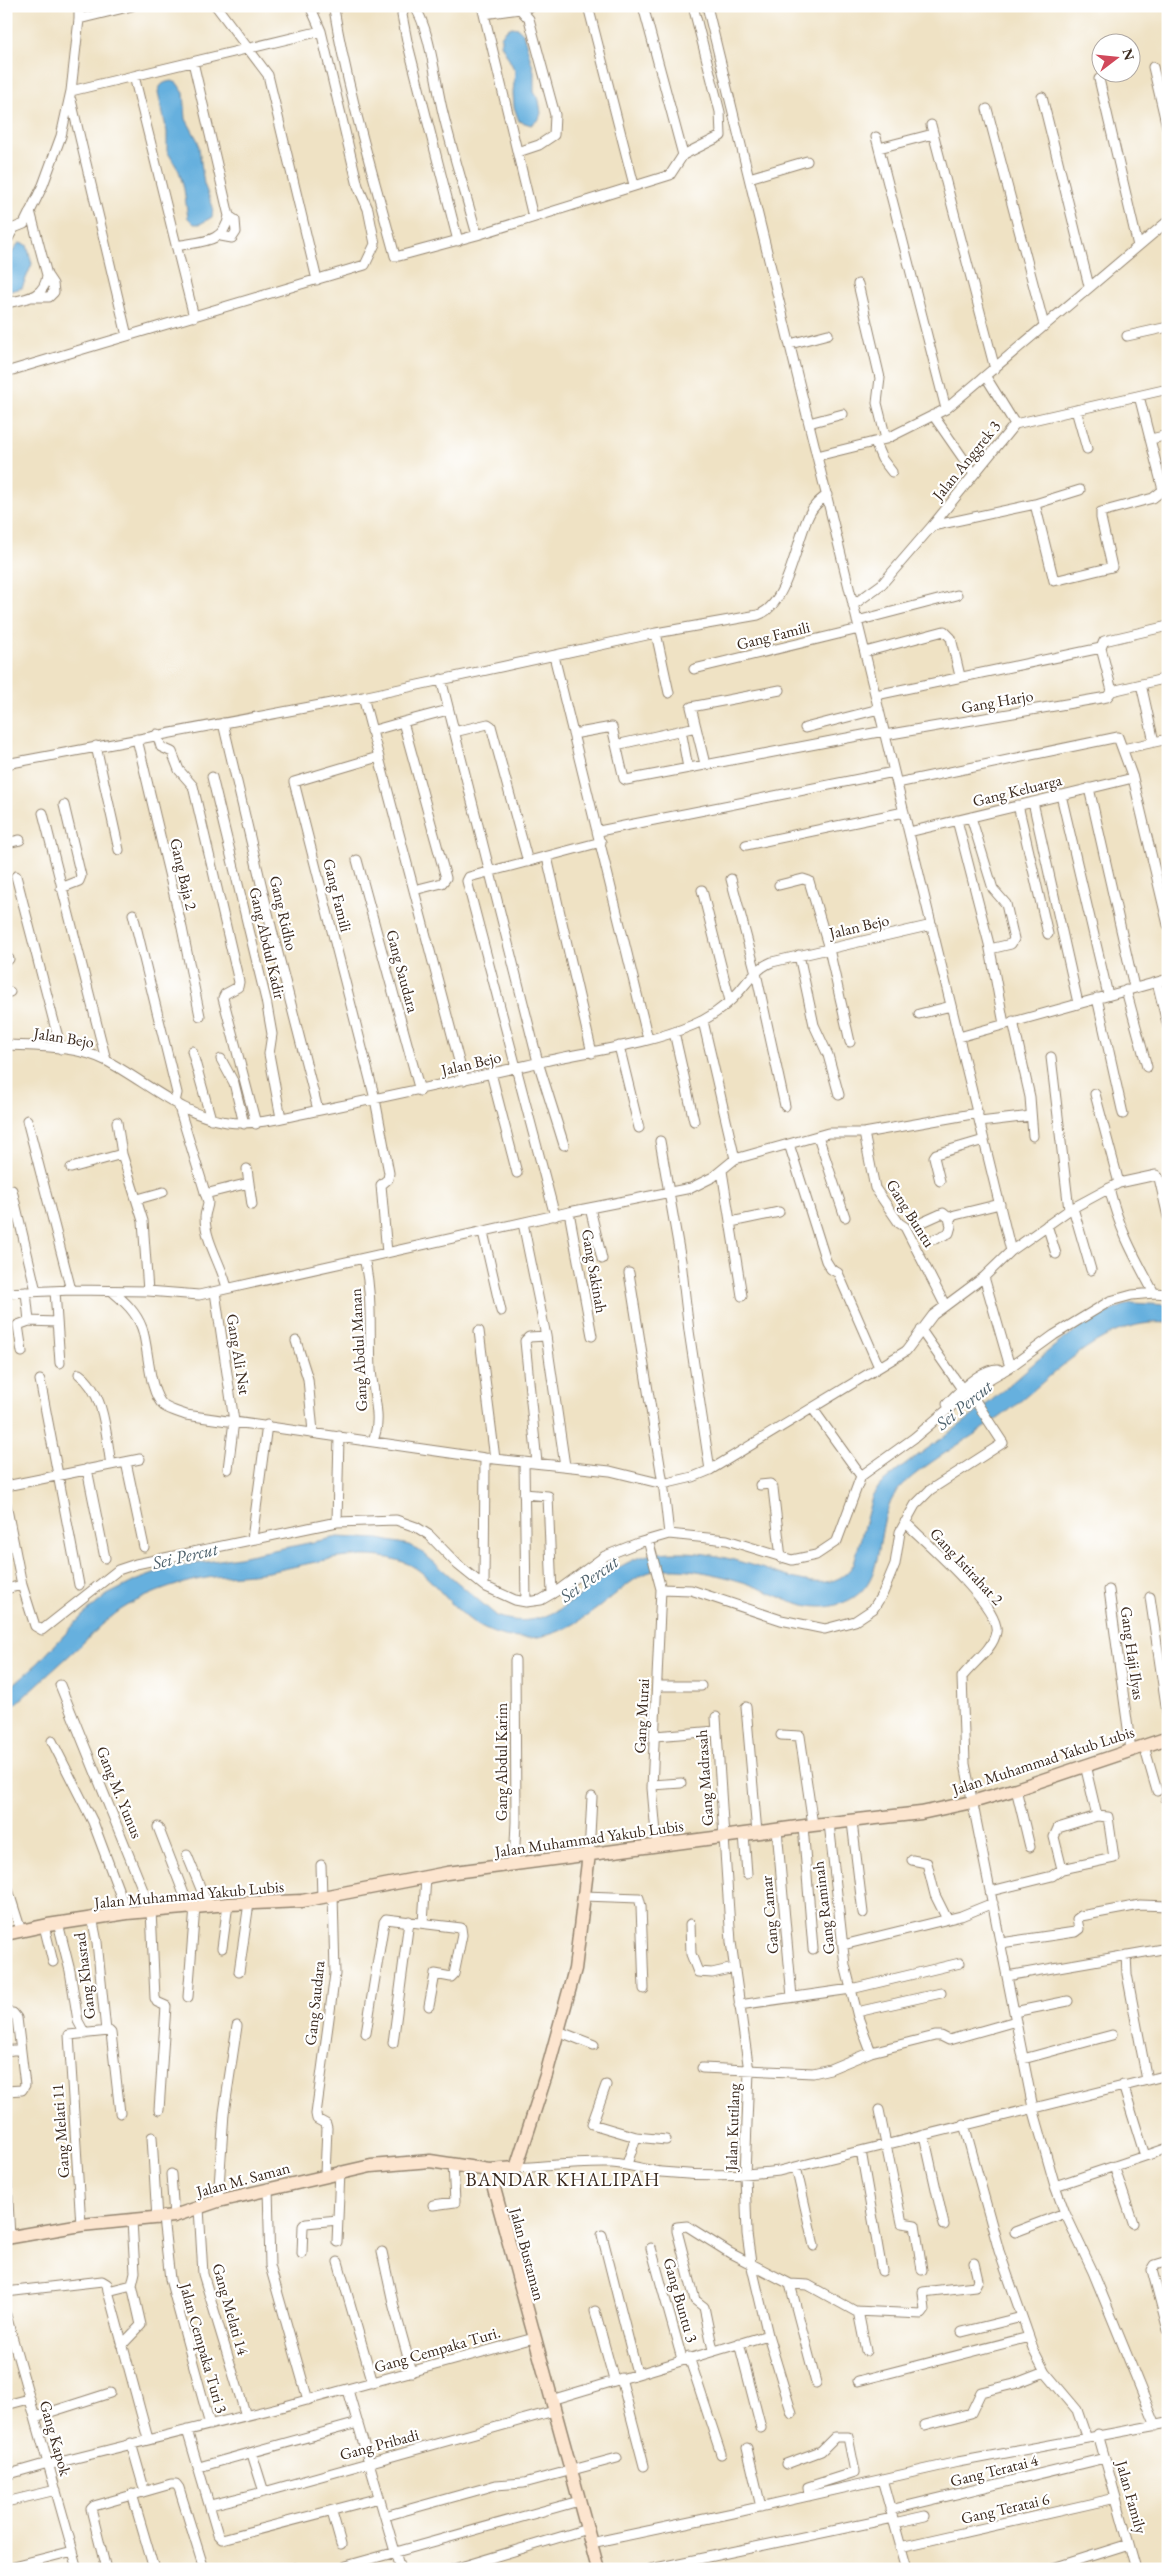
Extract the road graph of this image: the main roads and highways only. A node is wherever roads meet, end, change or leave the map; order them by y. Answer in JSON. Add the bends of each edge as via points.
{"nodes":[{"id":1,"x":1168,"y":1738,"type":"edge"},
{"id":2,"x":589,"y":1854,"type":"junction"},
{"id":3,"x":6,"y":1934,"type":"edge"},
{"id":4,"x":489,"y":2170,"type":"junction"},
{"id":5,"x":8,"y":2237,"type":"edge"},
{"id":6,"x":598,"y":2569,"type":"edge"}],
"edges":[{"from":1,"to":2,"type":"main road","name":"Jalan Muhammad Yakub Lubis","via":[[1016,1789],[922,1813]]},
{"from":2,"to":3,"type":"main road","name":"Jalan Muhammad Yakub Lubis","via":[[426,1877],[302,1901],[151,1910]]},
{"from":2,"to":4,"type":"main road","via":[[575,1969],[516,2168]]},
{"from":4,"to":5,"type":"main road","name":"Jalan M. Saman","via":[[430,2161],[340,2171],[218,2201],[165,2218],[81,2225]]},
{"from":4,"to":6,"type":"main road","name":"Jalan Bustaman"}]}
